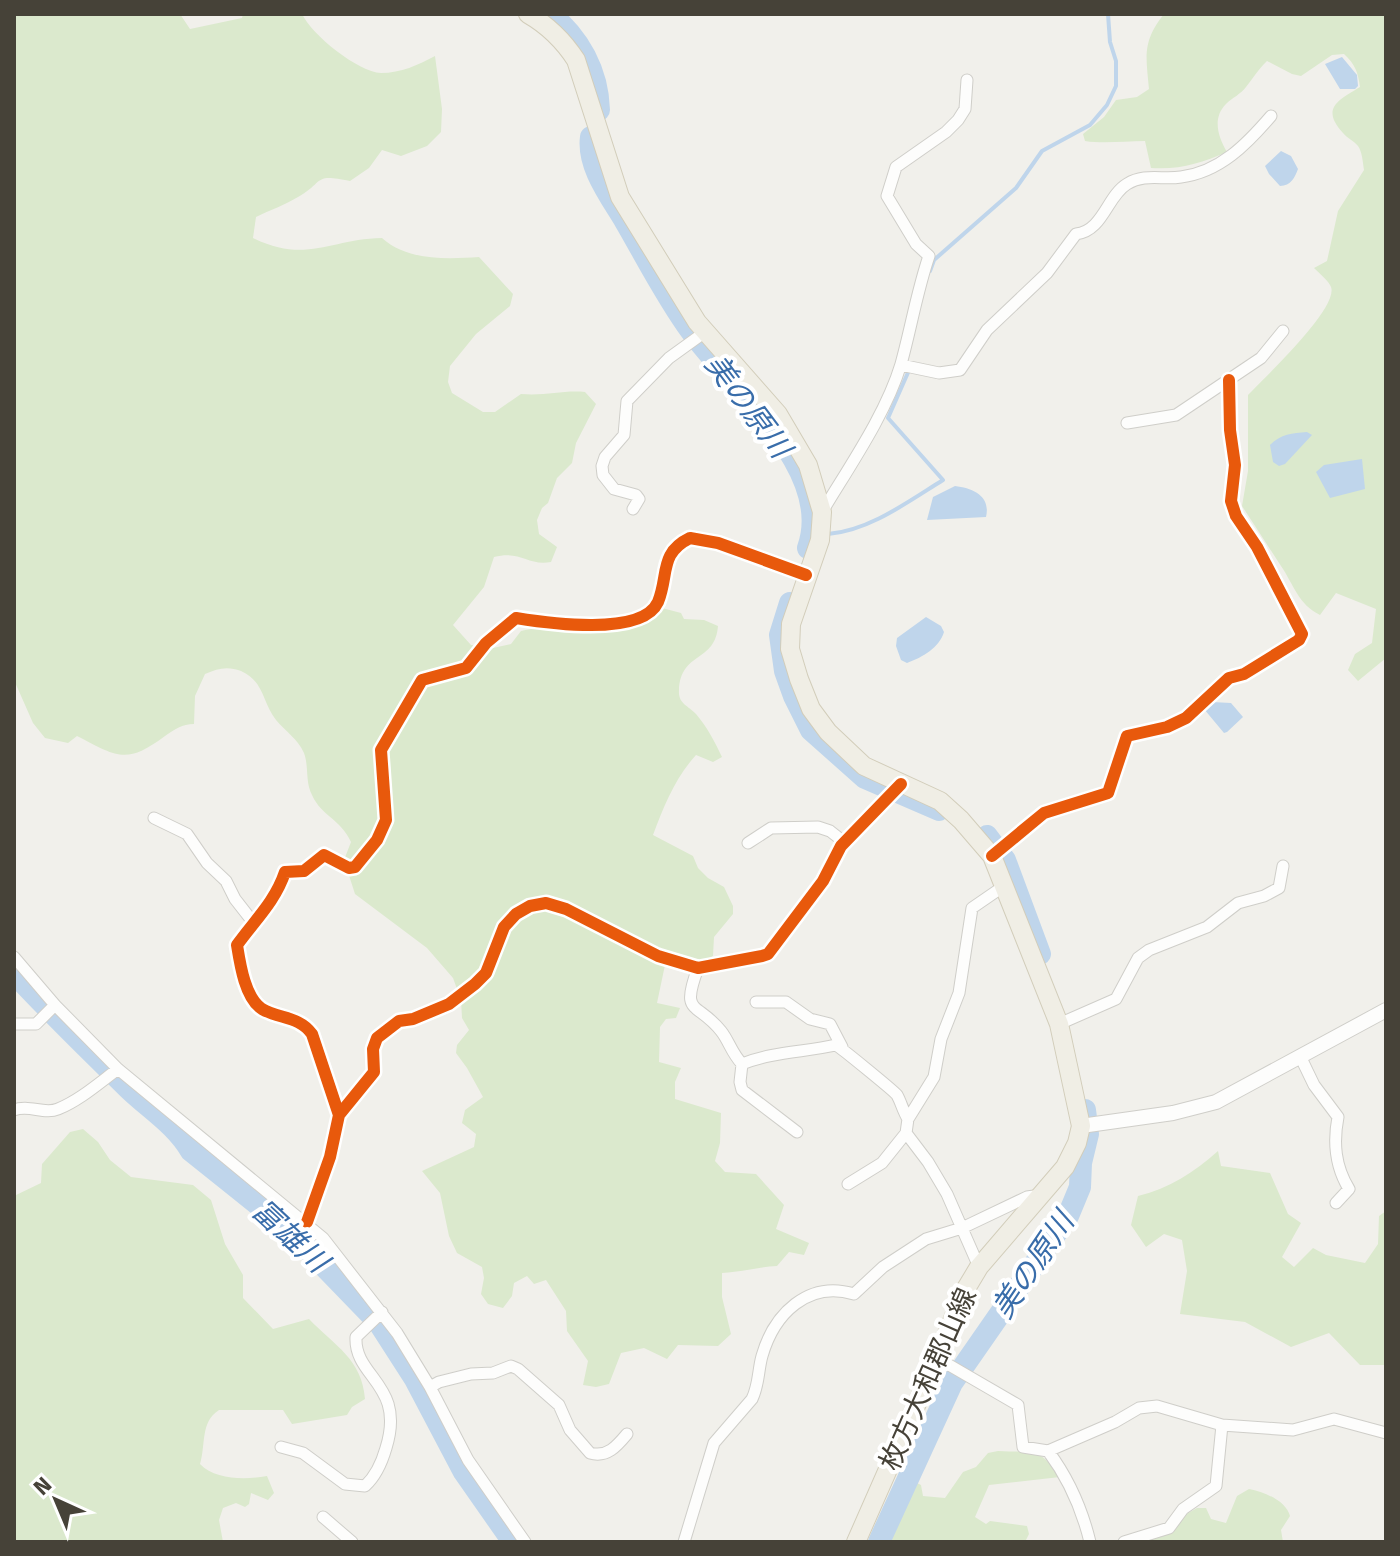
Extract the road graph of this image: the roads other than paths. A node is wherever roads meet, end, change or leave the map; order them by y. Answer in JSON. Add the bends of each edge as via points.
{"nodes":[{"id":1,"x":528,"y":14,"type":"edge"},
{"id":2,"x":967,"y":80,"type":"dead end"},
{"id":3,"x":1271,"y":116,"type":"dead end"},
{"id":4,"x":1283,"y":331,"type":"dead end"},
{"id":5,"x":705,"y":332,"type":"junction"},
{"id":6,"x":901,"y":365,"type":"junction"},
{"id":7,"x":1229,"y":380,"type":"junction"},
{"id":8,"x":1127,"y":423,"type":"dead end"},
{"id":9,"x":633,"y":509,"type":"dead end"},
{"id":10,"x":822,"y":512,"type":"junction"},
{"id":11,"x":806,"y":575,"type":"junction"},
{"id":12,"x":901,"y":784,"type":"junction"},
{"id":13,"x":154,"y":818,"type":"dead end"},
{"id":14,"x":844,"y":842,"type":"junction"},
{"id":15,"x":748,"y":843,"type":"dead end"},
{"id":16,"x":992,"y":856,"type":"junction"},
{"id":17,"x":1283,"y":866,"type":"dead end"},
{"id":18,"x":1004,"y":886,"type":"junction"},
{"id":19,"x":253,"y":922,"type":"junction"},
{"id":20,"x":14,"y":957,"type":"edge"},
{"id":21,"x":698,"y":968,"type":"junction"},
{"id":22,"x":756,"y":1002,"type":"dead end"},
{"id":23,"x":49,"y":1010,"type":"junction"},
{"id":24,"x":1386,"y":1010,"type":"edge"},
{"id":25,"x":14,"y":1024,"type":"edge"},
{"id":26,"x":1059,"y":1024,"type":"junction"},
{"id":27,"x":842,"y":1047,"type":"junction"},
{"id":28,"x":1300,"y":1056,"type":"junction"},
{"id":29,"x":742,"y":1064,"type":"junction"},
{"id":30,"x":118,"y":1069,"type":"junction"},
{"id":31,"x":14,"y":1110,"type":"edge"},
{"id":32,"x":339,"y":1115,"type":"junction"},
{"id":33,"x":908,"y":1119,"type":"junction"},
{"id":34,"x":1088,"y":1125,"type":"junction"},
{"id":35,"x":797,"y":1132,"type":"dead end"},
{"id":36,"x":906,"y":1133,"type":"junction"},
{"id":37,"x":848,"y":1184,"type":"dead end"},
{"id":38,"x":1043,"y":1195,"type":"junction"},
{"id":39,"x":1336,"y":1203,"type":"dead end"},
{"id":40,"x":307,"y":1222,"type":"junction"},
{"id":41,"x":962,"y":1228,"type":"junction"},
{"id":42,"x":979,"y":1267,"type":"junction"},
{"id":43,"x":382,"y":1312,"type":"junction"},
{"id":44,"x":944,"y":1362,"type":"junction"},
{"id":45,"x":430,"y":1387,"type":"junction"},
{"id":46,"x":1222,"y":1425,"type":"junction"},
{"id":47,"x":1386,"y":1433,"type":"edge"},
{"id":48,"x":627,"y":1434,"type":"dead end"},
{"id":49,"x":281,"y":1447,"type":"dead end"},
{"id":50,"x":1048,"y":1451,"type":"junction"},
{"id":51,"x":323,"y":1517,"type":"dead end"},
{"id":52,"x":352,"y":1542,"type":"edge"},
{"id":53,"x":525,"y":1542,"type":"edge"},
{"id":54,"x":684,"y":1542,"type":"edge"},
{"id":55,"x":856,"y":1542,"type":"edge"},
{"id":56,"x":1090,"y":1542,"type":"edge"},
{"id":57,"x":1124,"y":1542,"type":"edge"}],
"edges":[{"from":1,"to":5,"type":"main road","via":[[563,40],[576,60],[620,197]]},
{"from":2,"to":6,"type":"street","via":[[965,109],[958,120],[896,167],[887,196],[929,256]]},
{"from":3,"to":6,"type":"street","via":[[1228,159],[1181,177],[1138,178],[1125,184],[1096,223],[1076,234],[1047,273],[987,330],[960,370],[939,373]]},
{"from":4,"to":7,"type":"street","via":[[1261,358]]},
{"from":5,"to":9,"type":"street","via":[[669,358],[627,401],[624,435],[602,466],[614,489],[639,499]]},
{"from":5,"to":10,"type":"main road","via":[[796,441]]},
{"from":6,"to":10,"type":"street"},
{"from":7,"to":8,"type":"street","via":[[1176,415]]},
{"from":7,"to":16,"type":"street","via":[[1235,465],[1231,501],[1302,634],[1263,663],[1229,678],[1186,718],[1127,736],[1108,793],[1044,813]]},
{"from":10,"to":11,"type":"main road","via":[[820,540]]},
{"from":11,"to":12,"type":"main road","via":[[791,624],[790,649],[811,709],[864,766]]},
{"from":11,"to":19,"type":"street","via":[[690,538],[673,549],[657,604],[649,614],[577,626],[516,618],[466,668],[422,680],[381,750],[388,814],[361,860],[349,868],[324,855],[304,871],[285,872]]},
{"from":12,"to":14,"type":"street"},
{"from":12,"to":16,"type":"main road","via":[[940,801]]},
{"from":13,"to":19,"type":"street","via":[[187,834]]},
{"from":14,"to":15,"type":"street","via":[[818,827],[771,828]]},
{"from":14,"to":21,"type":"street","via":[[823,881],[768,954]]},
{"from":16,"to":18,"type":"main road"},
{"from":17,"to":26,"type":"street","via":[[1279,888],[1238,903],[1207,927],[1149,950],[1138,958],[1116,999]]},
{"from":18,"to":26,"type":"main road"},
{"from":18,"to":33,"type":"street","via":[[972,908],[959,993],[941,1039],[934,1077]]},
{"from":19,"to":32,"type":"street","via":[[237,945],[254,1000],[263,1009],[307,1026]]},
{"from":20,"to":23,"type":"street"},
{"from":21,"to":29,"type":"street","via":[[689,995],[692,1008],[724,1034]]},
{"from":21,"to":32,"type":"street","via":[[658,956],[566,909],[546,903],[530,906],[504,927],[486,973],[475,984],[449,1004],[399,1021],[377,1038],[374,1072]]},
{"from":22,"to":27,"type":"street","via":[[786,1002],[810,1019],[830,1024]]},
{"from":23,"to":25,"type":"street","via":[[36,1024]]},
{"from":23,"to":30,"type":"street"},
{"from":24,"to":28,"type":"street"},
{"from":26,"to":34,"type":"main road"},
{"from":27,"to":29,"type":"street"},
{"from":27,"to":33,"type":"street","via":[[893,1090]]},
{"from":28,"to":34,"type":"street","via":[[1216,1102]]},
{"from":28,"to":39,"type":"street","via":[[1338,1117],[1337,1159],[1349,1189]]},
{"from":29,"to":35,"type":"street","via":[[742,1090]]},
{"from":30,"to":31,"type":"street","via":[[57,1110]]},
{"from":30,"to":40,"type":"street"},
{"from":32,"to":40,"type":"street"},
{"from":33,"to":36,"type":"street"},
{"from":34,"to":38,"type":"main road","name":"枚方大和郡山線"},
{"from":36,"to":37,"type":"street","via":[[882,1163]]},
{"from":36,"to":41,"type":"street","via":[[928,1162]]},
{"from":38,"to":41,"type":"street","via":[[1027,1197]]},
{"from":38,"to":42,"type":"main road","name":"枚方大和郡山線"},
{"from":40,"to":43,"type":"street"},
{"from":41,"to":42,"type":"street"},
{"from":41,"to":54,"type":"street","via":[[906,1250],[854,1294],[826,1289],[798,1300],[784,1313],[766,1343],[752,1399],[727,1425],[708,1457]]},
{"from":42,"to":44,"type":"main road","name":"枚方大和郡山線","via":[[964,1292]]},
{"from":43,"to":45,"type":"street"},
{"from":43,"to":49,"type":"street","via":[[356,1337],[356,1348],[385,1394],[392,1421],[385,1453],[370,1481],[365,1486],[345,1484],[303,1453]]},
{"from":44,"to":50,"type":"street","via":[[1018,1405],[1023,1447]]},
{"from":44,"to":55,"type":"main road","name":"枚方大和郡山線"},
{"from":45,"to":48,"type":"street","via":[[511,1366],[559,1405],[570,1430],[590,1453],[611,1452]]},
{"from":45,"to":53,"type":"street","via":[[468,1460]]},
{"from":46,"to":47,"type":"street","via":[[1293,1430],[1334,1419]]},
{"from":46,"to":50,"type":"street","via":[[1157,1406],[1139,1408]]},
{"from":46,"to":57,"type":"street","via":[[1216,1486],[1183,1509],[1169,1528]]},
{"from":50,"to":56,"type":"street","via":[[1064,1471]]},
{"from":51,"to":52,"type":"street"}]}
